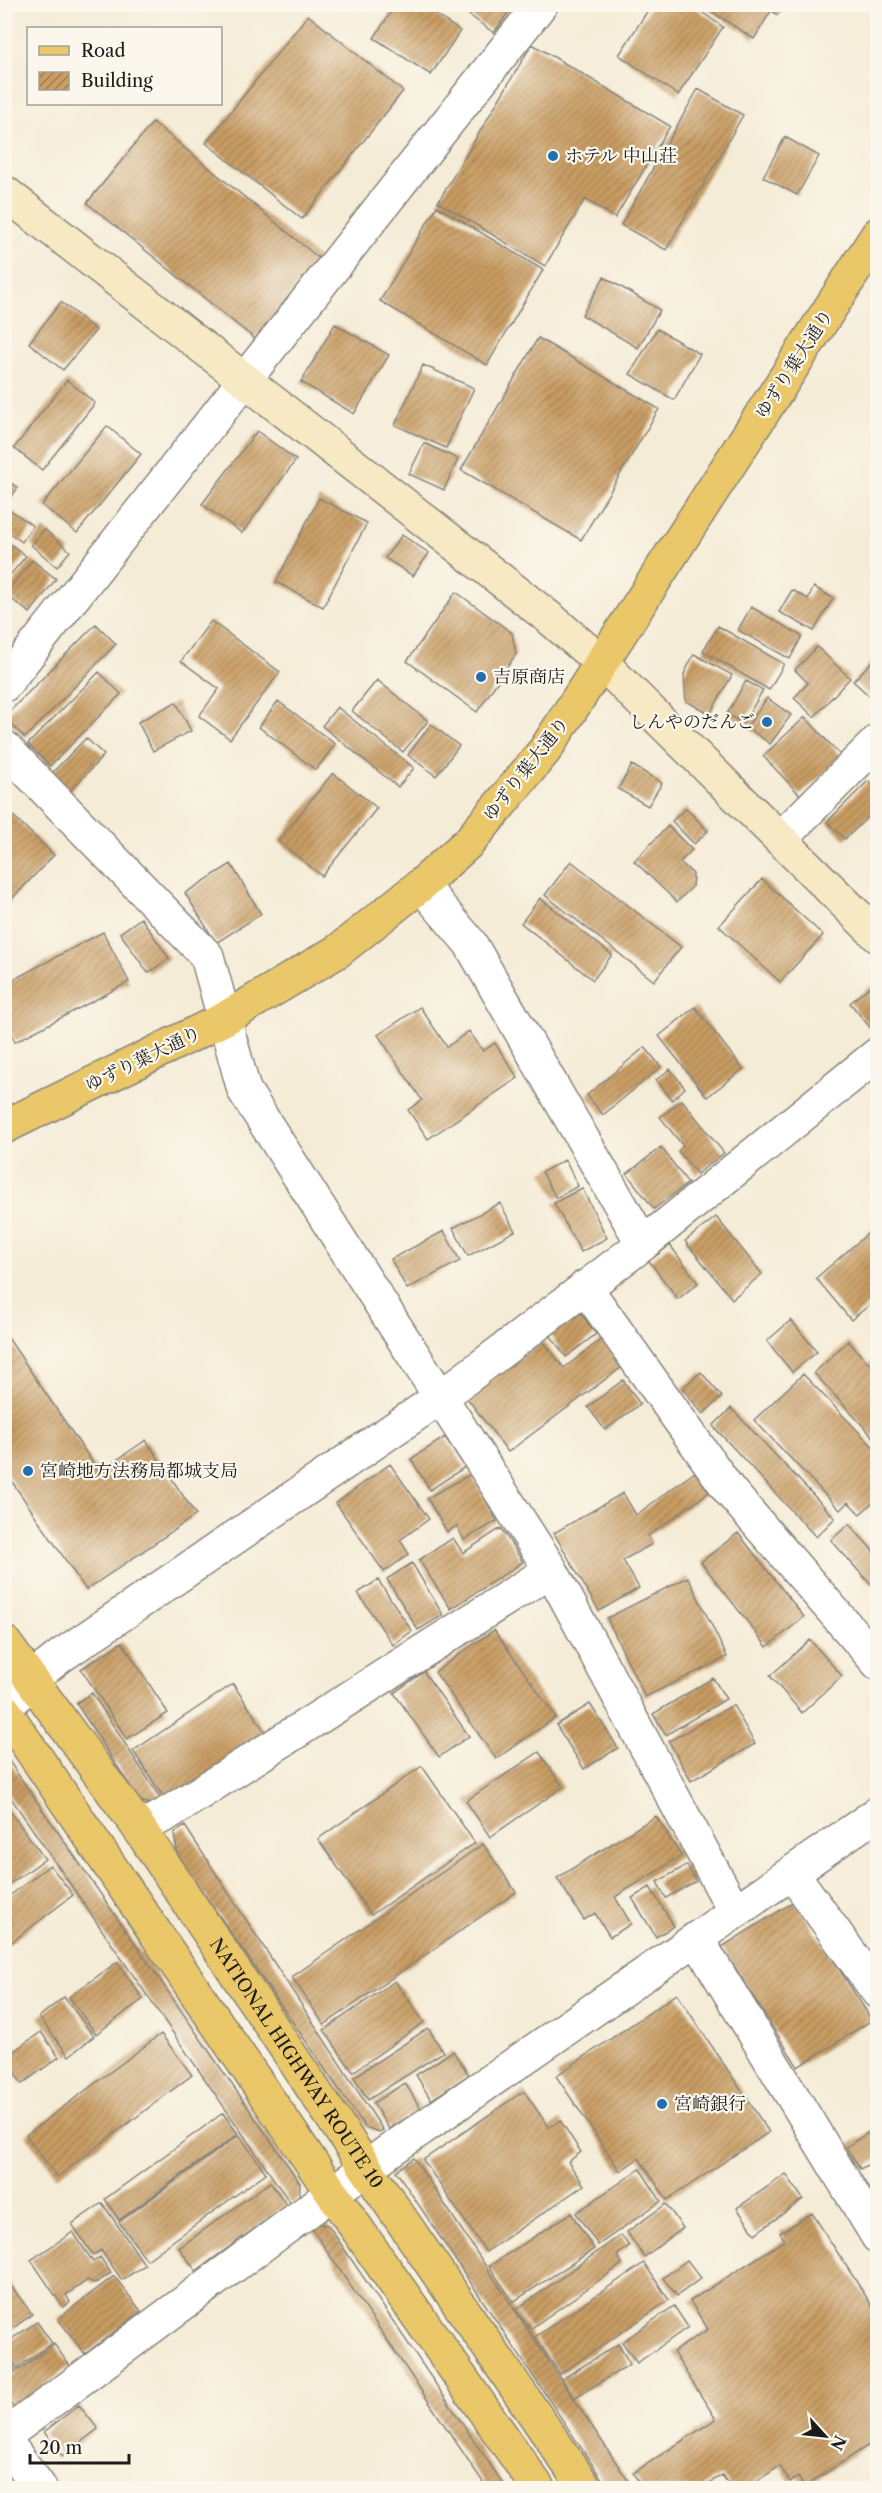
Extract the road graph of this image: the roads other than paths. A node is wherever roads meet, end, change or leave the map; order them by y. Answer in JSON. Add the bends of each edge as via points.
{"nodes":[{"id":1,"x":541,"y":4,"type":"edge"},
{"id":2,"x":4,"y":192,"type":"edge"},
{"id":3,"x":878,"y":234,"type":"edge"},
{"id":4,"x":245,"y":379,"type":"junction"},
{"id":5,"x":602,"y":663,"type":"junction"},
{"id":6,"x":4,"y":685,"type":"edge"},
{"id":7,"x":878,"y":741,"type":"edge"},
{"id":8,"x":4,"y":747,"type":"edge"},
{"id":9,"x":781,"y":838,"type":"junction"},
{"id":10,"x":421,"y":885,"type":"junction"},
{"id":11,"x":878,"y":936,"type":"edge"},
{"id":12,"x":224,"y":1019,"type":"junction"},
{"id":13,"x":878,"y":1054,"type":"edge"},
{"id":14,"x":4,"y":1127,"type":"edge"},
{"id":15,"x":643,"y":1244,"type":"junction"},
{"id":16,"x":585,"y":1287,"type":"junction"},
{"id":17,"x":441,"y":1397,"type":"junction"},
{"id":18,"x":551,"y":1570,"type":"junction"},
{"id":19,"x":4,"y":1642,"type":"edge"},
{"id":20,"x":878,"y":1664,"type":"edge"},
{"id":21,"x":30,"y":1680,"type":"junction"},
{"id":22,"x":5,"y":1711,"type":"edge"},
{"id":23,"x":878,"y":1813,"type":"edge"},
{"id":24,"x":139,"y":1828,"type":"junction"},
{"id":25,"x":792,"y":1873,"type":"junction"},
{"id":26,"x":735,"y":1912,"type":"junction"},
{"id":27,"x":697,"y":1939,"type":"junction"},
{"id":28,"x":878,"y":1992,"type":"edge"},
{"id":29,"x":366,"y":2168,"type":"junction"},
{"id":30,"x":332,"y":2193,"type":"junction"},
{"id":31,"x":878,"y":2237,"type":"edge"},
{"id":32,"x":4,"y":2438,"type":"edge"},
{"id":33,"x":40,"y":2488,"type":"edge"},
{"id":34,"x":538,"y":2488,"type":"edge"},
{"id":35,"x":585,"y":2488,"type":"edge"}],
"edges":[{"from":1,"to":4,"type":"street"},
{"from":2,"to":4,"type":"street"},
{"from":3,"to":5,"type":"main road","name":"ゆずり葉大通り"},
{"from":4,"to":5,"type":"street"},
{"from":4,"to":6,"type":"street"},
{"from":5,"to":9,"type":"street"},
{"from":5,"to":10,"type":"main road","name":"ゆずり葉大通り","via":[[511,794],[469,842]]},
{"from":7,"to":9,"type":"street"},
{"from":8,"to":12,"type":"street","via":[[207,956]]},
{"from":9,"to":11,"type":"street"},
{"from":10,"to":12,"type":"main road","name":"ゆずり葉大通り","via":[[338,951]]},
{"from":10,"to":15,"type":"street","via":[[470,943]]},
{"from":12,"to":14,"type":"main road","name":"ゆずり葉大通り"},
{"from":12,"to":17,"type":"street","via":[[244,1090]]},
{"from":13,"to":15,"type":"street"},
{"from":15,"to":16,"type":"street"},
{"from":16,"to":17,"type":"street"},
{"from":16,"to":20,"type":"street","via":[[729,1490]]},
{"from":17,"to":18,"type":"street"},
{"from":17,"to":21,"type":"street"},
{"from":18,"to":24,"type":"street"},
{"from":18,"to":26,"type":"street"},
{"from":19,"to":21,"type":"main road","name":"NATIONAL HIGHWAY ROUTE 10"},
{"from":21,"to":22,"type":"street"},
{"from":21,"to":24,"type":"main road","name":"NATIONAL HIGHWAY ROUTE 10"},
{"from":22,"to":30,"type":"main road"},
{"from":23,"to":25,"type":"street"},
{"from":24,"to":29,"type":"main road","name":"NATIONAL HIGHWAY ROUTE 10"},
{"from":25,"to":26,"type":"street"},
{"from":25,"to":28,"type":"street"},
{"from":26,"to":27,"type":"street"},
{"from":27,"to":29,"type":"street"},
{"from":27,"to":31,"type":"street"},
{"from":29,"to":30,"type":"street"},
{"from":29,"to":35,"type":"main road","name":"NATIONAL HIGHWAY ROUTE 10"},
{"from":30,"to":32,"type":"street"},
{"from":30,"to":34,"type":"main road"},
{"from":32,"to":33,"type":"street"}]}
